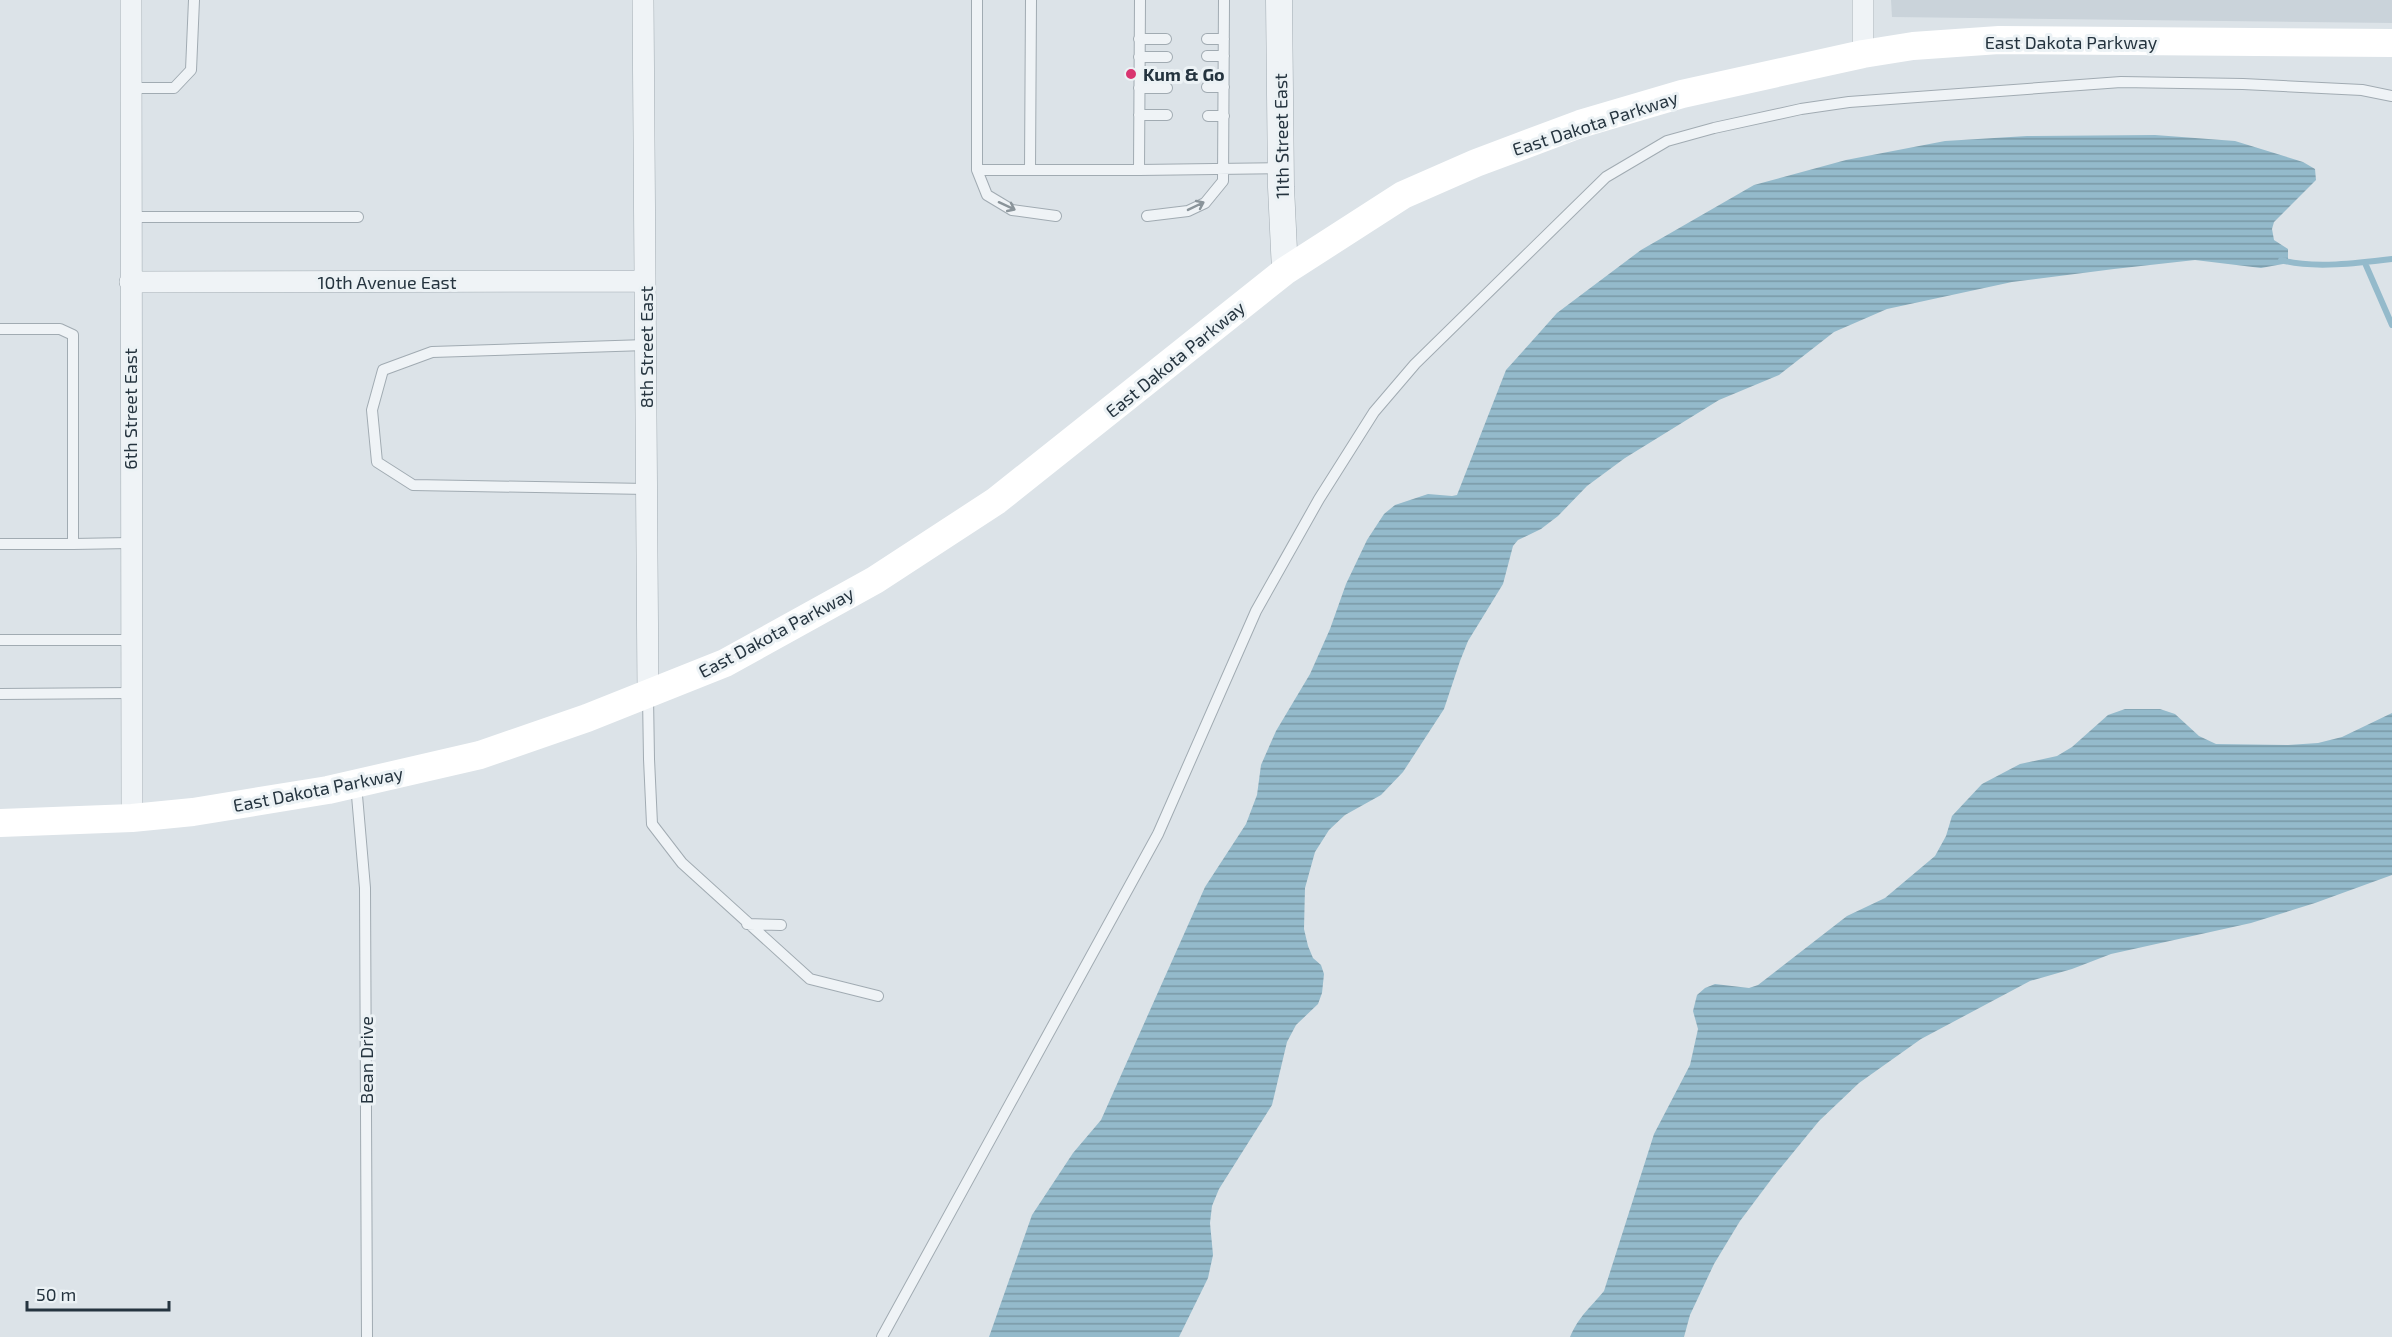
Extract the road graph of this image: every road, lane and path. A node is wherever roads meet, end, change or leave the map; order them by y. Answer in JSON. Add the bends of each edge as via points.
{"nodes":[{"id":1,"x":131,"y":0,"type":"edge"},
{"id":2,"x":194,"y":0,"type":"edge"},
{"id":3,"x":643,"y":0,"type":"edge"},
{"id":4,"x":977,"y":0,"type":"edge"},
{"id":5,"x":1031,"y":0,"type":"edge"},
{"id":6,"x":1140,"y":0,"type":"edge"},
{"id":7,"x":1224,"y":0,"type":"edge"},
{"id":8,"x":1279,"y":0,"type":"edge"},
{"id":9,"x":1863,"y":0,"type":"edge"},
{"id":10,"x":1140,"y":39,"type":"junction"},
{"id":11,"x":1166,"y":39,"type":"dead end"},
{"id":12,"x":1207,"y":39,"type":"dead end"},
{"id":13,"x":1224,"y":39,"type":"junction"},
{"id":14,"x":2392,"y":43,"type":"edge"},
{"id":15,"x":1863,"y":54,"type":"junction"},
{"id":16,"x":1207,"y":56,"type":"dead end"},
{"id":17,"x":1224,"y":56,"type":"junction"},
{"id":18,"x":1140,"y":57,"type":"junction"},
{"id":19,"x":1167,"y":57,"type":"dead end"},
{"id":20,"x":1207,"y":87,"type":"dead end"},
{"id":21,"x":1224,"y":87,"type":"junction"},
{"id":22,"x":130,"y":88,"type":"junction"},
{"id":23,"x":1140,"y":88,"type":"junction"},
{"id":24,"x":1167,"y":88,"type":"dead end"},
{"id":25,"x":2392,"y":96,"type":"edge"},
{"id":26,"x":1140,"y":115,"type":"junction"},
{"id":27,"x":1167,"y":115,"type":"dead end"},
{"id":28,"x":1208,"y":116,"type":"dead end"},
{"id":29,"x":1224,"y":116,"type":"junction"},
{"id":30,"x":1224,"y":168,"type":"junction"},
{"id":31,"x":1281,"y":168,"type":"junction"},
{"id":32,"x":977,"y":170,"type":"junction"},
{"id":33,"x":1030,"y":170,"type":"junction"},
{"id":34,"x":1139,"y":170,"type":"junction"},
{"id":35,"x":1056,"y":216,"type":"dead end"},
{"id":36,"x":1147,"y":216,"type":"dead end"},
{"id":37,"x":130,"y":217,"type":"junction"},
{"id":38,"x":358,"y":217,"type":"dead end"},
{"id":39,"x":1286,"y":271,"type":"junction"},
{"id":40,"x":645,"y":281,"type":"junction"},
{"id":41,"x":130,"y":282,"type":"junction"},
{"id":42,"x":0,"y":329,"type":"edge"},
{"id":43,"x":646,"y":345,"type":"junction"},
{"id":44,"x":647,"y":489,"type":"junction"},
{"id":45,"x":130,"y":543,"type":"junction"},
{"id":46,"x":0,"y":544,"type":"edge"},
{"id":47,"x":73,"y":544,"type":"junction"},
{"id":48,"x":0,"y":640,"type":"edge"},
{"id":49,"x":131,"y":640,"type":"junction"},
{"id":50,"x":131,"y":693,"type":"junction"},
{"id":51,"x":648,"y":693,"type":"junction"},
{"id":52,"x":0,"y":694,"type":"edge"},
{"id":53,"x":356,"y":783,"type":"junction"},
{"id":54,"x":132,"y":818,"type":"junction"},
{"id":55,"x":0,"y":823,"type":"edge"},
{"id":56,"x":747,"y":924,"type":"junction"},
{"id":57,"x":781,"y":925,"type":"dead end"},
{"id":58,"x":878,"y":996,"type":"dead end"},
{"id":59,"x":367,"y":1337,"type":"edge"},
{"id":60,"x":882,"y":1337,"type":"edge"}],
"edges":[{"from":1,"to":22,"type":"street","name":"6th Street East"},
{"from":2,"to":22,"type":"lane","via":[[191,70],[174,88]]},
{"from":3,"to":40,"type":"street","name":"8th Street East"},
{"from":4,"to":32,"type":"lane"},
{"from":5,"to":33,"type":"lane"},
{"from":6,"to":10,"type":"lane"},
{"from":7,"to":13,"type":"lane"},
{"from":8,"to":31,"type":"street","name":"11th Street East"},
{"from":9,"to":15,"type":"street"},
{"from":10,"to":11,"type":"lane"},
{"from":10,"to":18,"type":"lane"},
{"from":12,"to":13,"type":"lane"},
{"from":13,"to":17,"type":"lane"},
{"from":14,"to":15,"type":"main road","name":"East Dakota Parkway","via":[[1999,40]]},
{"from":15,"to":39,"type":"main road","name":"East Dakota Parkway","via":[[1682,94],[1580,124],[1403,195]]},
{"from":16,"to":17,"type":"lane"},
{"from":17,"to":21,"type":"lane"},
{"from":18,"to":19,"type":"lane"},
{"from":18,"to":23,"type":"lane"},
{"from":20,"to":21,"type":"lane"},
{"from":21,"to":29,"type":"lane"},
{"from":22,"to":37,"type":"street","name":"6th Street East"},
{"from":23,"to":24,"type":"lane"},
{"from":23,"to":26,"type":"lane"},
{"from":25,"to":60,"type":"lane","via":[[2362,90],[2121,82],[1849,102],[1779,113],[1667,141],[1606,177],[1415,364],[1374,412],[1319,499],[1256,611],[1158,834]]},
{"from":26,"to":27,"type":"lane"},
{"from":26,"to":34,"type":"lane"},
{"from":28,"to":29,"type":"lane"},
{"from":29,"to":30,"type":"lane"},
{"from":30,"to":31,"type":"lane"},
{"from":30,"to":34,"type":"lane"},
{"from":36,"to":30,"type":"lane","one_way":true,"via":[[1188,211],[1205,203],[1223,181]]},
{"from":31,"to":39,"type":"street","name":"11th Street East"},
{"from":32,"to":33,"type":"lane"},
{"from":32,"to":35,"type":"lane","one_way":true,"via":[[987,195],[1012,210]]},
{"from":33,"to":34,"type":"lane"},
{"from":37,"to":38,"type":"lane"},
{"from":37,"to":41,"type":"street","name":"6th Street East"},
{"from":39,"to":51,"type":"main road","name":"East Dakota Parkway","via":[[996,501],[874,580],[735,658]]},
{"from":40,"to":41,"type":"street","name":"10th Avenue East"},
{"from":40,"to":43,"type":"street","name":"8th Street East"},
{"from":41,"to":45,"type":"street","name":"6th Street East"},
{"from":42,"to":47,"type":"lane","via":[[60,329],[73,335]]},
{"from":43,"to":44,"type":"street","name":"8th Street East"},
{"from":43,"to":44,"type":"lane","via":[[432,352],[383,369],[372,410],[377,462],[413,485]]},
{"from":44,"to":51,"type":"street","name":"8th Street East"},
{"from":45,"to":47,"type":"lane"},
{"from":45,"to":49,"type":"street","name":"6th Street East"},
{"from":46,"to":47,"type":"lane"},
{"from":48,"to":49,"type":"lane"},
{"from":49,"to":50,"type":"street","name":"6th Street East"},
{"from":50,"to":52,"type":"lane"},
{"from":50,"to":54,"type":"street","name":"6th Street East"},
{"from":51,"to":53,"type":"main road","name":"East Dakota Parkway","via":[[480,755]]},
{"from":51,"to":56,"type":"lane","via":[[652,824],[682,863]]},
{"from":53,"to":54,"type":"main road","name":"East Dakota Parkway","via":[[193,812]]},
{"from":53,"to":59,"type":"lane","name":"Bean Drive","via":[[365,888]]},
{"from":54,"to":55,"type":"main road","name":"East Dakota Parkway"},
{"from":56,"to":57,"type":"lane"},
{"from":56,"to":58,"type":"lane","via":[[810,979]]}]}
